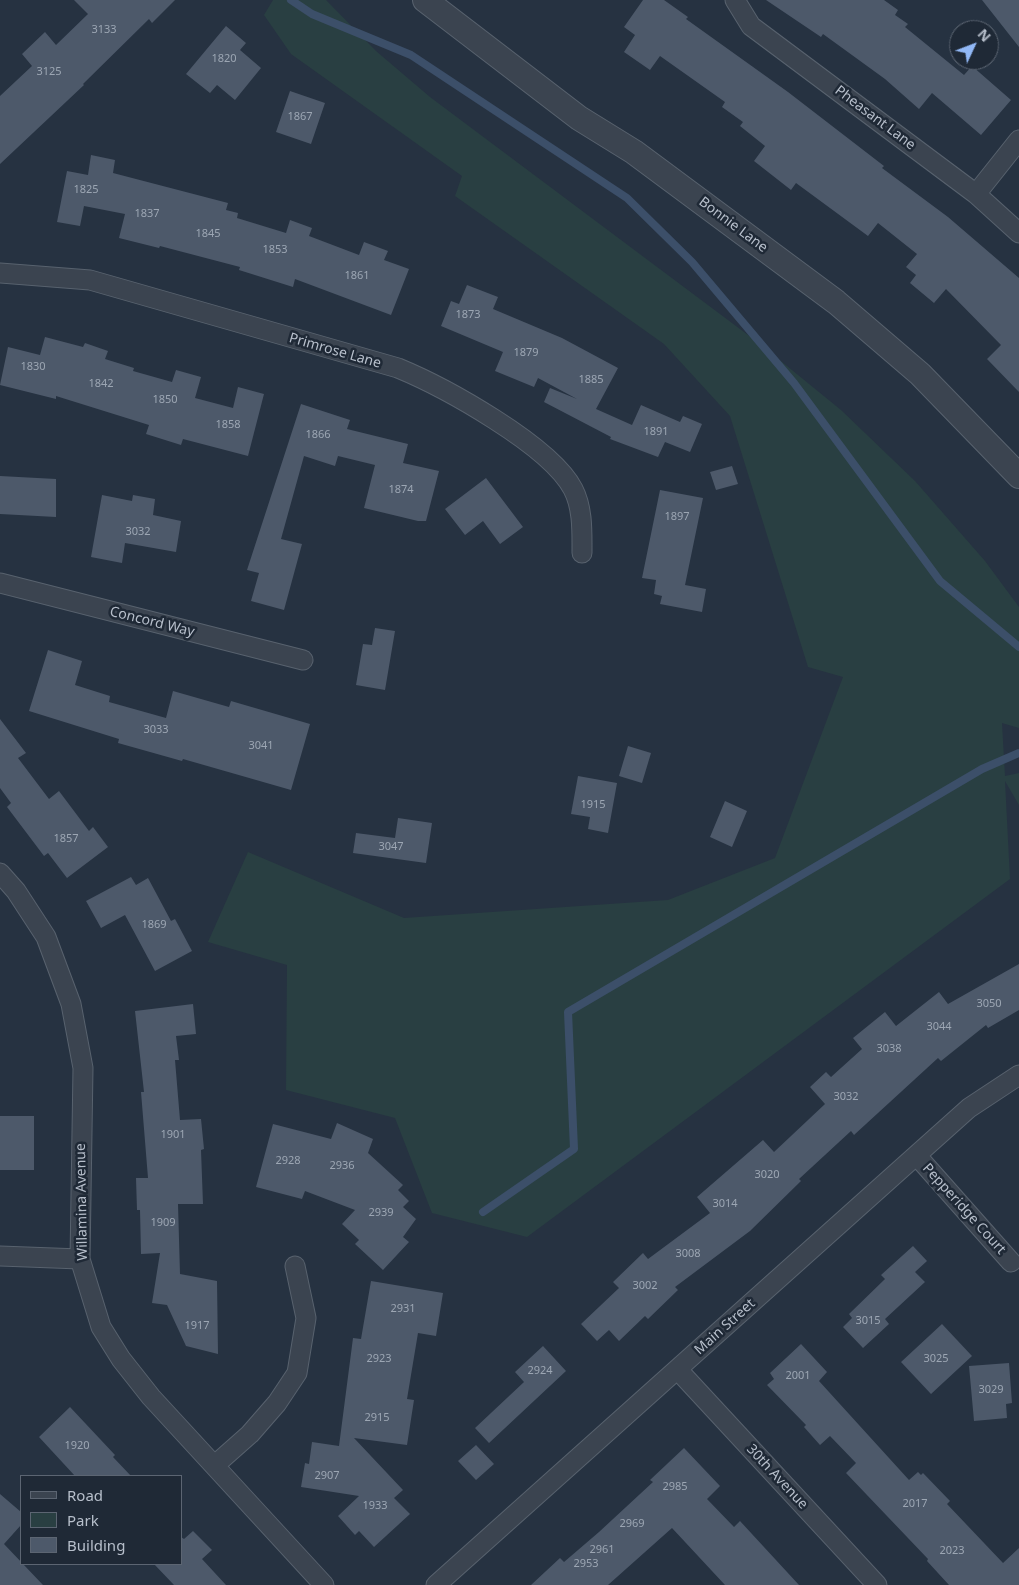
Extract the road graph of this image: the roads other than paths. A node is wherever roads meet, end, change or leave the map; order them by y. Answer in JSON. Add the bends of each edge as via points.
{"nodes":[{"id":1,"x":425,"y":0,"type":"edge"},
{"id":2,"x":735,"y":0,"type":"edge"},
{"id":3,"x":1019,"y":140,"type":"edge"},
{"id":4,"x":976,"y":194,"type":"junction"},
{"id":5,"x":1019,"y":233,"type":"edge"},
{"id":6,"x":0,"y":273,"type":"edge"},
{"id":7,"x":1019,"y":476,"type":"edge"},
{"id":8,"x":582,"y":553,"type":"dead end"},
{"id":9,"x":0,"y":583,"type":"edge"},
{"id":10,"x":303,"y":660,"type":"dead end"},
{"id":11,"x":0,"y":873,"type":"edge"},
{"id":12,"x":1019,"y":1075,"type":"edge"},
{"id":13,"x":917,"y":1156,"type":"junction"},
{"id":14,"x":0,"y":1256,"type":"edge"},
{"id":15,"x":80,"y":1259,"type":"junction"},
{"id":16,"x":1011,"y":1262,"type":"dead end"},
{"id":17,"x":295,"y":1266,"type":"dead end"},
{"id":18,"x":678,"y":1370,"type":"junction"},
{"id":19,"x":215,"y":1465,"type":"junction"},
{"id":20,"x":324,"y":1585,"type":"edge"},
{"id":21,"x":436,"y":1585,"type":"edge"},
{"id":22,"x":877,"y":1585,"type":"edge"}],
"edges":[{"from":1,"to":7,"type":"street","name":"Bonnie Lane","via":[[579,118],[634,152],[862,323],[920,374]]},
{"from":2,"to":4,"type":"street","name":"Pheasant Lane","via":[[751,26]]},
{"from":3,"to":4,"type":"street"},
{"from":4,"to":5,"type":"street","name":"Pheasant Lane"},
{"from":6,"to":8,"type":"street","name":"Primrose Lane","via":[[90,280],[398,368],[430,382],[518,436],[562,473],[574,490],[582,528]]},
{"from":9,"to":10,"type":"street","name":"Concord Way"},
{"from":11,"to":15,"type":"street","name":"Willamina Avenue","via":[[46,937],[71,1004],[83,1068]]},
{"from":12,"to":13,"type":"street","name":"Main Street","via":[[969,1108]]},
{"from":13,"to":16,"type":"street","name":"Pepperidge Court"},
{"from":13,"to":18,"type":"street","name":"Main Street"},
{"from":14,"to":15,"type":"street"},
{"from":15,"to":19,"type":"street","name":"Willamina Avenue","via":[[102,1326],[121,1359],[151,1397]]},
{"from":17,"to":19,"type":"street","via":[[306,1318],[297,1373],[250,1434]]},
{"from":18,"to":21,"type":"street","name":"Main Street"},
{"from":18,"to":22,"type":"street","name":"30th Avenue"},
{"from":19,"to":20,"type":"street","name":"Willamina Avenue"}]}
